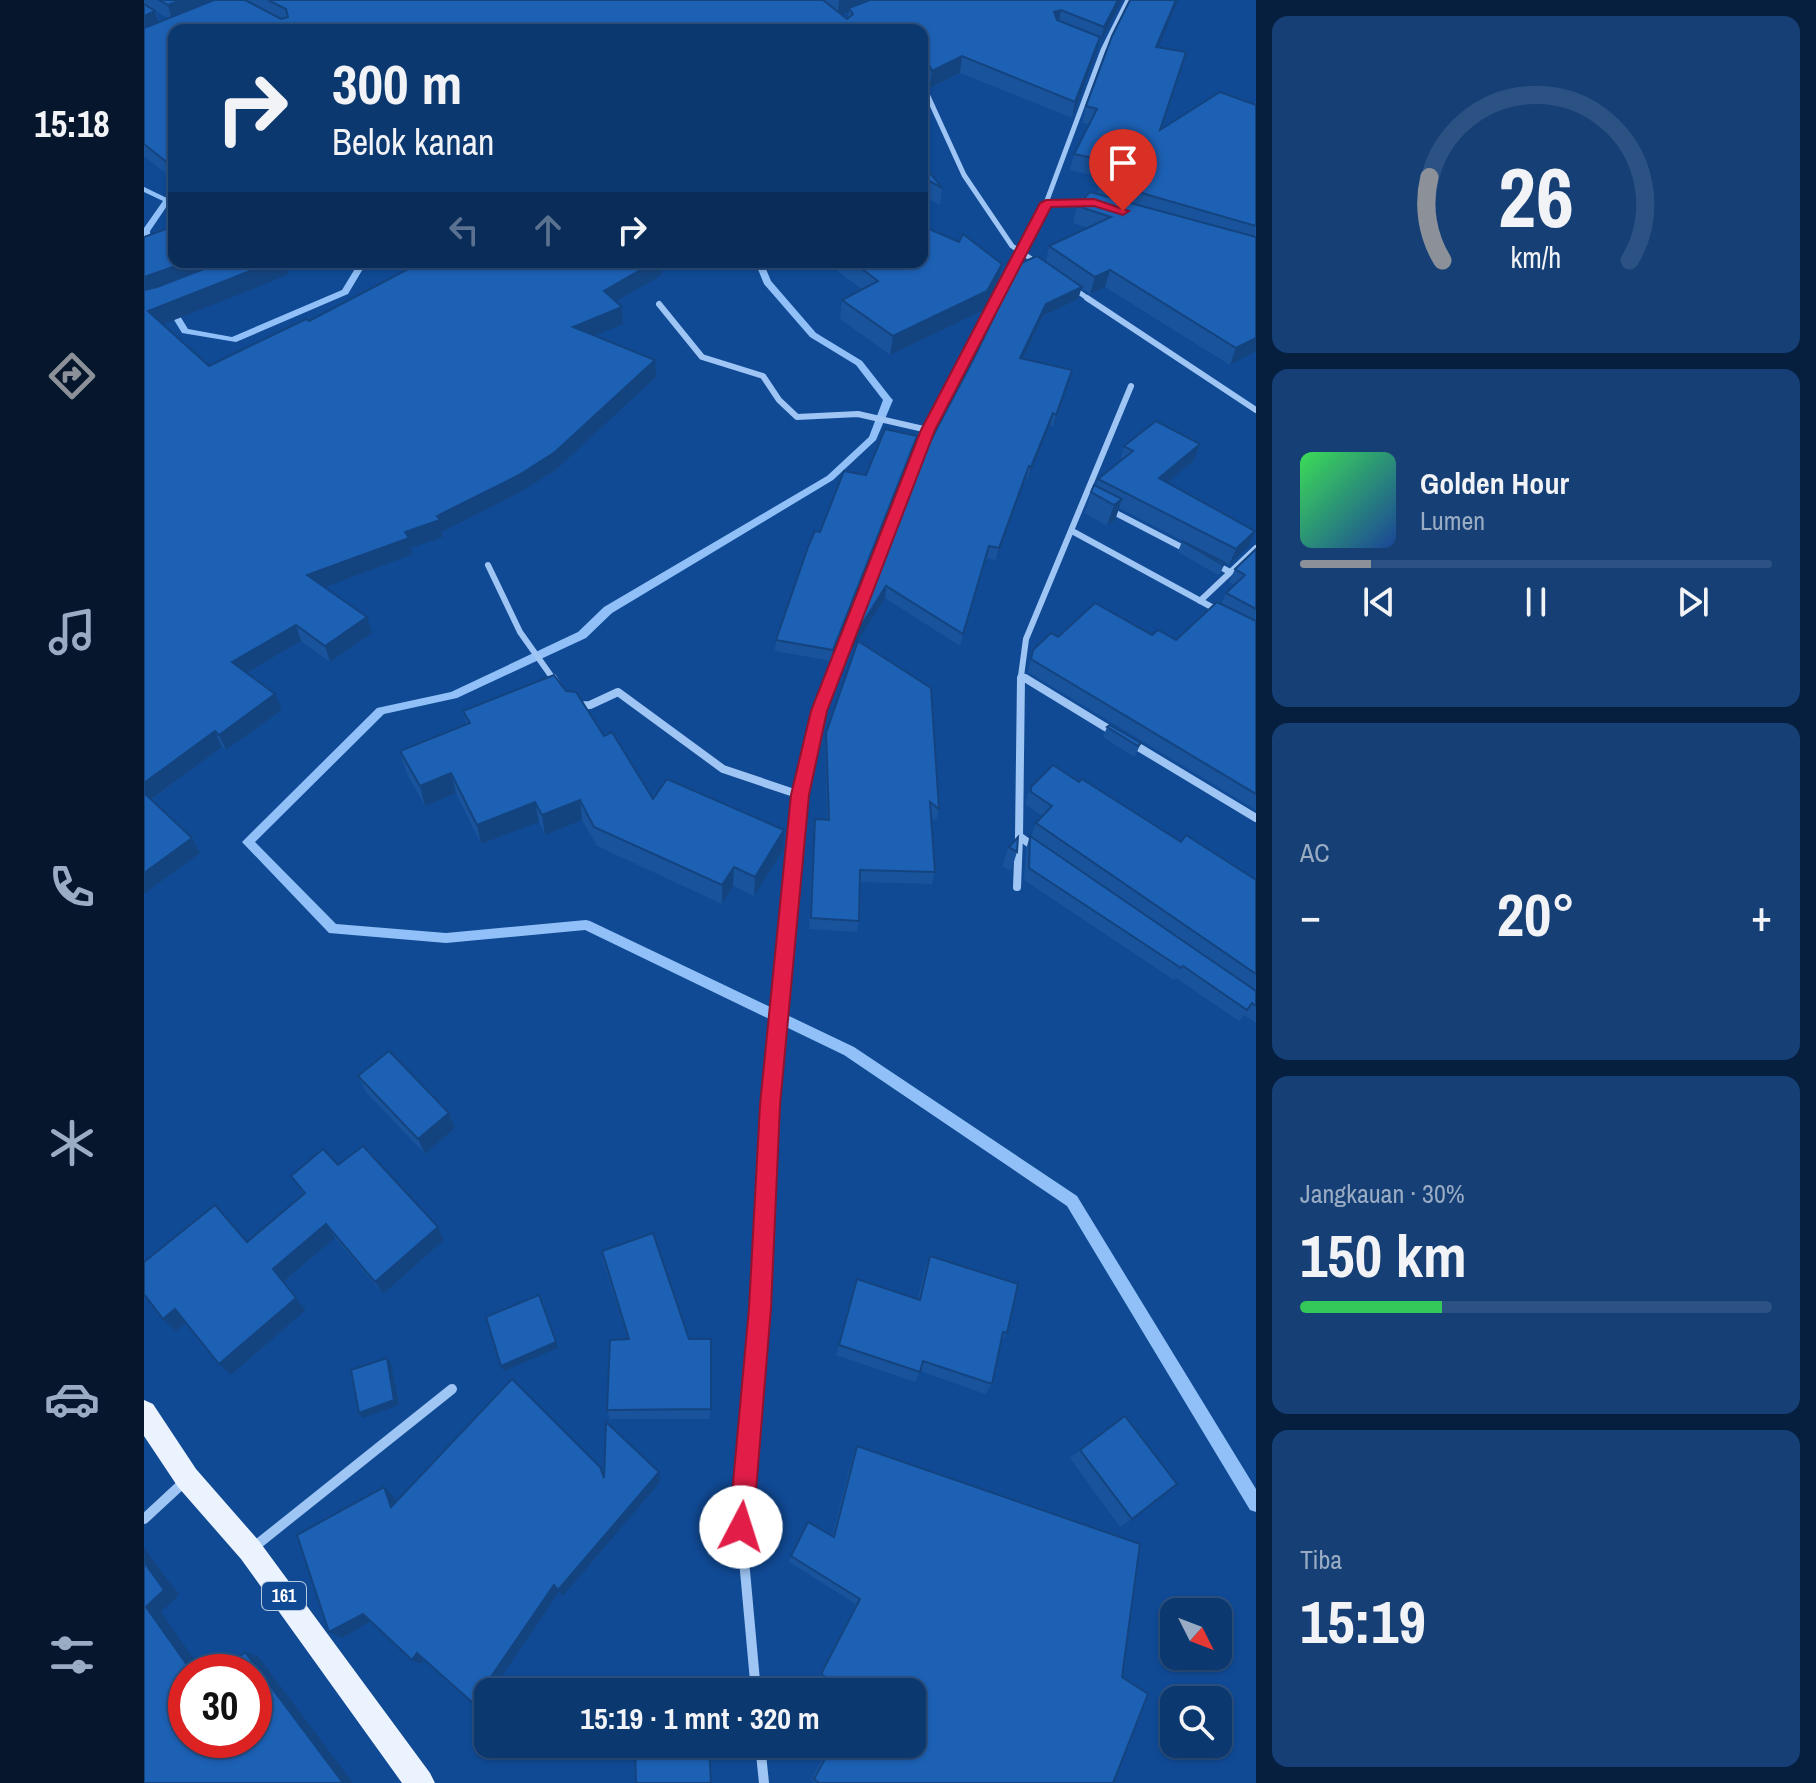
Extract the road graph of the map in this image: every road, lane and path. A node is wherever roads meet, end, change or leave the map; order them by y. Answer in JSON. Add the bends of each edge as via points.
{"nodes":[{"id":1,"x":1128,"y":0,"type":"edge"},
{"id":2,"x":928,"y":95,"type":"edge"},
{"id":3,"x":1046,"y":203,"type":"junction"},
{"id":4,"x":1094,"y":203,"type":"edge"},
{"id":5,"x":1022,"y":253,"type":"junction"},
{"id":6,"x":1048,"y":271,"type":"edge"},
{"id":7,"x":1060,"y":280,"type":"edge"},
{"id":8,"x":659,"y":304,"type":"dead end"},
{"id":9,"x":1131,"y":386,"type":"dead end"},
{"id":10,"x":1256,"y":410,"type":"edge"},
{"id":11,"x":928,"y":430,"type":"junction"},
{"id":12,"x":1085,"y":498,"type":"junction"},
{"id":13,"x":1072,"y":531,"type":"junction"},
{"id":14,"x":1256,"y":548,"type":"edge"},
{"id":15,"x":1191,"y":552,"type":"edge"},
{"id":16,"x":1204,"y":559,"type":"edge"},
{"id":17,"x":488,"y":565,"type":"dead end"},
{"id":18,"x":1230,"y":572,"type":"junction"},
{"id":19,"x":1200,"y":601,"type":"junction"},
{"id":20,"x":1222,"y":613,"type":"edge"},
{"id":21,"x":1021,"y":676,"type":"junction"},
{"id":22,"x":800,"y":795,"type":"junction"},
{"id":23,"x":1256,"y":818,"type":"edge"},
{"id":24,"x":1019,"y":836,"type":"junction"},
{"id":25,"x":1045,"y":855,"type":"edge"},
{"id":26,"x":1017,"y":887,"type":"dead end"},
{"id":27,"x":452,"y":1389,"type":"dead end"},
{"id":28,"x":144,"y":1413,"type":"edge"},
{"id":29,"x":187,"y":1478,"type":"junction"},
{"id":30,"x":144,"y":1519,"type":"edge"},
{"id":31,"x":250,"y":1550,"type":"junction"},
{"id":32,"x":755,"y":1678,"type":"edge"},
{"id":33,"x":761,"y":1758,"type":"edge"},
{"id":34,"x":420,"y":1783,"type":"edge"},
{"id":35,"x":764,"y":1783,"type":"edge"}],
"edges":[{"from":1,"to":3,"type":"street","via":[[1101,49]]},
{"from":2,"to":5,"type":"street","via":[[964,175]]},
{"from":3,"to":4,"type":"street"},
{"from":3,"to":5,"type":"street"},
{"from":5,"to":6,"type":"street"},
{"from":5,"to":11,"type":"street"},
{"from":7,"to":10,"type":"street"},
{"from":8,"to":11,"type":"street","via":[[702,357],[763,376],[797,417],[858,414]]},
{"from":9,"to":12,"type":"street"},
{"from":11,"to":22,"type":"street","via":[[819,711]]},
{"from":12,"to":13,"type":"street"},
{"from":12,"to":15,"type":"street"},
{"from":13,"to":19,"type":"street"},
{"from":13,"to":21,"type":"street","via":[[1026,639]]},
{"from":14,"to":18,"type":"street"},
{"from":16,"to":18,"type":"street"},
{"from":17,"to":22,"type":"street","via":[[520,632],[572,706],[590,705],[618,692],[715,764]]},
{"from":18,"to":19,"type":"street"},
{"from":19,"to":20,"type":"street"},
{"from":21,"to":23,"type":"street"},
{"from":21,"to":24,"type":"street"},
{"from":22,"to":32,"type":"street","via":[[770,1105],[741,1527]]},
{"from":24,"to":25,"type":"street"},
{"from":24,"to":26,"type":"street"},
{"from":27,"to":31,"type":"street"},
{"from":28,"to":29,"type":"main road","number":"161"},
{"from":29,"to":30,"type":"street"},
{"from":29,"to":31,"type":"main road","number":"161"},
{"from":31,"to":34,"type":"main road","number":"161"},
{"from":33,"to":35,"type":"street"}]}
